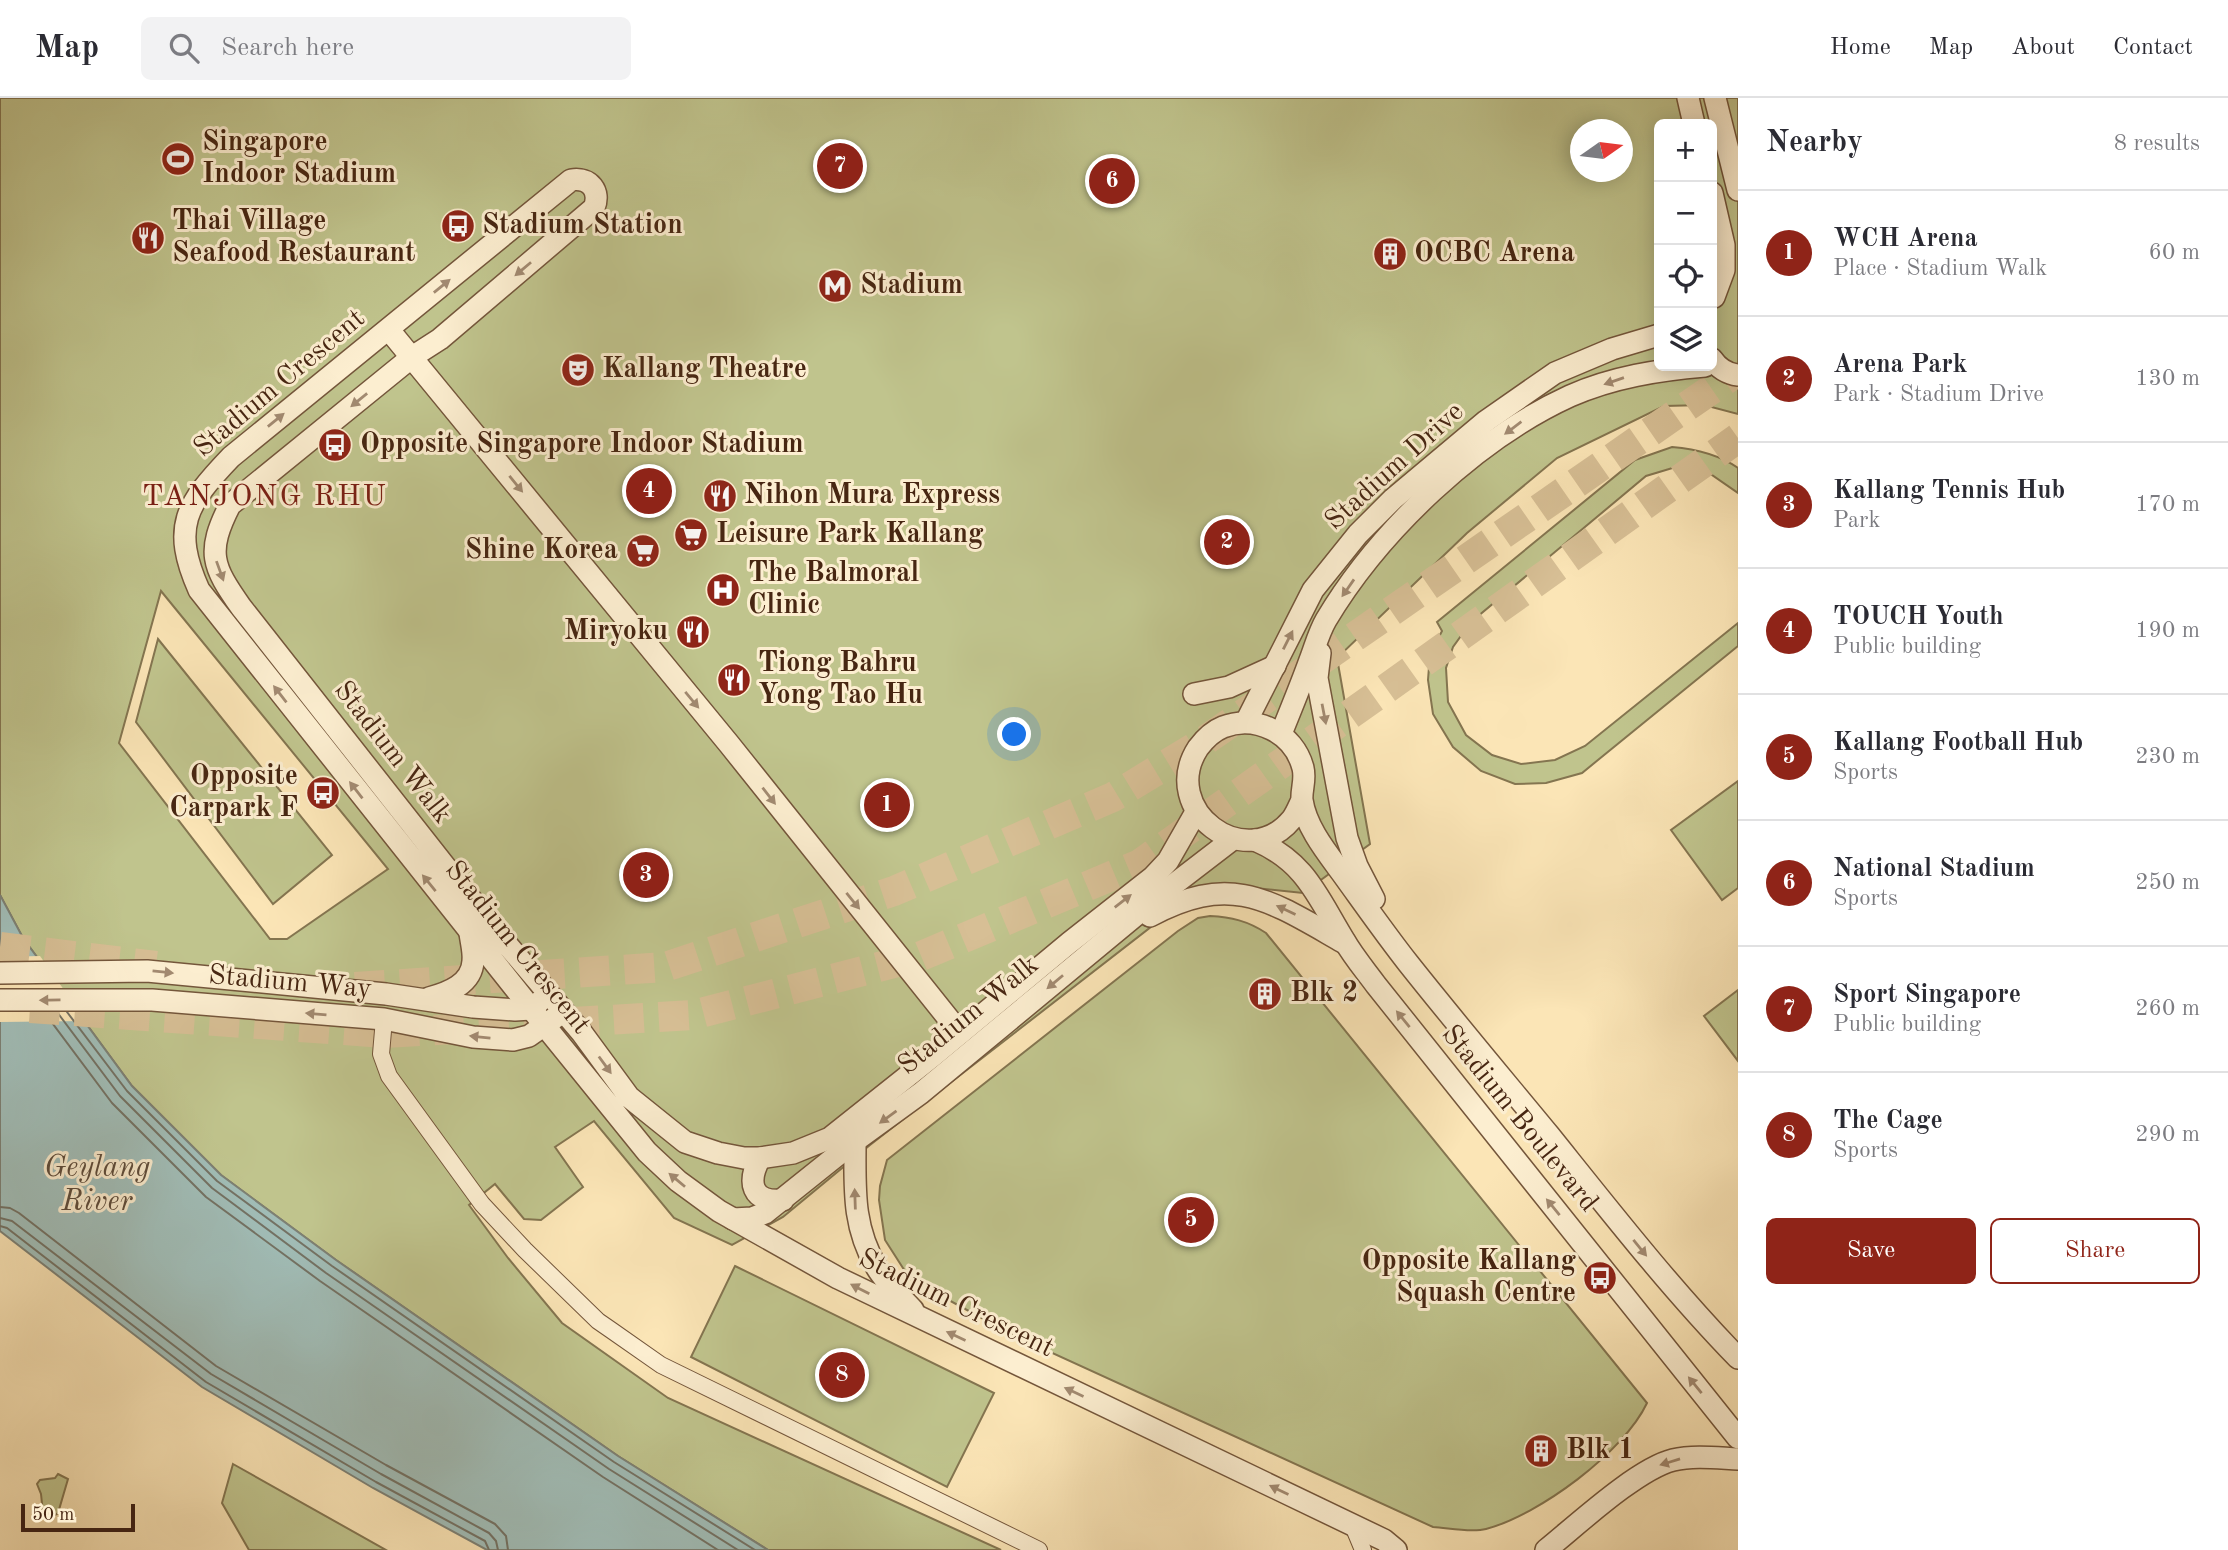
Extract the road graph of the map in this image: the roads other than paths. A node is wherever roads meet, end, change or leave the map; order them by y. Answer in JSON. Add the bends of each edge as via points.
{"nodes":[{"id":1,"x":1688,"y":98,"type":"edge"},
{"id":2,"x":1714,"y":98,"type":"edge"},
{"id":3,"x":1694,"y":119,"type":"edge"},
{"id":4,"x":593,"y":186,"type":"joint"},
{"id":5,"x":1738,"y":190,"type":"edge"},
{"id":6,"x":1717,"y":215,"type":"edge"},
{"id":7,"x":1738,"y":285,"type":"edge"},
{"id":8,"x":1717,"y":288,"type":"edge"},
{"id":9,"x":1717,"y":295,"type":"edge"},
{"id":10,"x":389,"y":330,"type":"junction"},
{"id":11,"x":1654,"y":337,"type":"edge"},
{"id":12,"x":412,"y":357,"type":"junction"},
{"id":13,"x":1717,"y":367,"type":"edge"},
{"id":14,"x":1654,"y":371,"type":"edge"},
{"id":15,"x":1738,"y":375,"type":"edge"},
{"id":16,"x":1325,"y":622,"type":"junction"},
{"id":17,"x":1275,"y":666,"type":"junction"},
{"id":18,"x":1194,"y":694,"type":"dead end"},
{"id":19,"x":1246,"y":722,"type":"junction"},
{"id":20,"x":1281,"y":734,"type":"junction"},
{"id":21,"x":1302,"y":800,"type":"junction"},
{"id":22,"x":1196,"y":812,"type":"junction"},
{"id":23,"x":1233,"y":839,"type":"junction"},
{"id":24,"x":1255,"y":840,"type":"junction"},
{"id":25,"x":470,"y":933,"type":"junction"},
{"id":26,"x":1107,"y":938,"type":"junction"},
{"id":27,"x":1346,"y":943,"type":"junction"},
{"id":28,"x":1407,"y":963,"type":"junction"},
{"id":29,"x":0,"y":973,"type":"edge"},
{"id":30,"x":550,"y":993,"type":"junction"},
{"id":31,"x":424,"y":999,"type":"junction"},
{"id":32,"x":0,"y":1000,"type":"edge"},
{"id":33,"x":531,"y":1009,"type":"junction"},
{"id":34,"x":564,"y":1010,"type":"junction"},
{"id":35,"x":384,"y":1019,"type":"junction"},
{"id":36,"x":545,"y":1026,"type":"junction"},
{"id":37,"x":960,"y":1033,"type":"junction"},
{"id":38,"x":862,"y":1113,"type":"junction"},
{"id":39,"x":855,"y":1141,"type":"junction"},
{"id":40,"x":760,"y":1158,"type":"junction"},
{"id":41,"x":783,"y":1200,"type":"junction"},
{"id":42,"x":733,"y":1219,"type":"junction"},
{"id":43,"x":921,"y":1319,"type":"junction"},
{"id":44,"x":1738,"y":1358,"type":"edge"},
{"id":45,"x":1738,"y":1438,"type":"edge"},
{"id":46,"x":1738,"y":1459,"type":"edge"},
{"id":47,"x":1353,"y":1526,"type":"junction"},
{"id":48,"x":1390,"y":1545,"type":"edge"},
{"id":49,"x":1039,"y":1550,"type":"edge"},
{"id":50,"x":1363,"y":1550,"type":"edge"},
{"id":51,"x":1412,"y":1550,"type":"edge"},
{"id":52,"x":1546,"y":1550,"type":"edge"}],
"edges":[{"from":1,"to":3,"type":"street"},
{"from":2,"to":5,"type":"street"},
{"from":10,"to":4,"type":"street","name":"Stadium Crescent","one_way":true,"via":[[571,180]]},
{"from":4,"to":12,"type":"street","name":"Stadium Walk","one_way":true,"via":[[594,208]]},
{"from":6,"to":8,"type":"street","via":[[1724,270]]},
{"from":7,"to":9,"type":"street"},
{"from":10,"to":12,"type":"street","name":"Stadium Walk"},
{"from":25,"to":10,"type":"street","name":"Stadium Crescent","one_way":true,"via":[[199,590],[188,565],[184,524],[205,483]]},
{"from":17,"to":11,"type":"street","name":"Stadium Drive","one_way":true,"via":[[1313,590],[1393,499],[1486,421],[1556,373]]},
{"from":12,"to":30,"type":"street","name":"Stadium Walk","one_way":true,"via":[[230,506],[218,530],[217,567],[241,607],[499,935]]},
{"from":12,"to":37,"type":"street","name":"Stadium Walk","one_way":true},
{"from":13,"to":15,"type":"street","name":"Stadium Drive"},
{"from":14,"to":16,"type":"street","name":"Stadium Drive","one_way":true,"via":[[1572,396],[1521,421],[1404,520],[1372,554]]},
{"from":16,"to":20,"type":"street","name":"Stadium Drive"},
{"from":16,"to":28,"type":"street","one_way":true,"via":[[1317,678],[1347,838]]},
{"from":17,"to":18,"type":"street","via":[[1228,687]]},
{"from":17,"to":19,"type":"street","name":"Stadium Drive"},
{"from":19,"to":20,"type":"street"},
{"from":19,"to":22,"type":"street","via":[[1211,734],[1194,755],[1188,784]]},
{"from":20,"to":21,"type":"street","name":"Stadium Boulevard","via":[[1292,744],[1304,771]]},
{"from":21,"to":24,"type":"street","name":"Stadium Boulevard","via":[[1292,819],[1275,833]]},
{"from":21,"to":28,"type":"street","name":"Stadium Boulevard","via":[[1317,838]]},
{"from":22,"to":23,"type":"street","name":"Stadium Boulevard","via":[[1212,829]]},
{"from":37,"to":22,"type":"street","name":"Stadium Walk","one_way":true,"via":[[1153,877],[1168,862]]},
{"from":23,"to":24,"type":"street","name":"Stadium Boulevard"},
{"from":23,"to":26,"type":"street","name":"Stadium Walk"},
{"from":24,"to":27,"type":"street","name":"Stadium Boulevard","via":[[1292,861]]},
{"from":25,"to":31,"type":"street","via":[[474,962],[465,981],[451,992]]},
{"from":25,"to":33,"type":"street","name":"Stadium Crescent"},
{"from":27,"to":26,"type":"street","one_way":true,"via":[[1293,913],[1234,893],[1177,902]]},
{"from":26,"to":39,"type":"street","name":"Stadium Walk","one_way":true},
{"from":45,"to":27,"type":"street","name":"Stadium Boulevard","one_way":true},
{"from":28,"to":44,"type":"street","name":"Stadium Boulevard","one_way":true,"via":[[1686,1305]]},
{"from":29,"to":31,"type":"street","name":"Stadium Way","one_way":true,"via":[[147,971]]},
{"from":30,"to":33,"type":"street"},
{"from":30,"to":34,"type":"street","name":"Stadium Walk"},
{"from":31,"to":33,"type":"street","name":"Stadium Way"},
{"from":35,"to":32,"type":"street","name":"Stadium Way","one_way":true,"via":[[152,1000]]},
{"from":33,"to":36,"type":"street","name":"Stadium Crescent"},
{"from":34,"to":36,"type":"street","name":"Stadium Way"},
{"from":34,"to":40,"type":"street","name":"Stadium Walk","one_way":true,"via":[[629,1097],[661,1125],[685,1142],[718,1153]]},
{"from":36,"to":35,"type":"street","name":"Stadium Way","one_way":true,"via":[[513,1040]]},
{"from":35,"to":49,"type":"street","via":[[381,1054],[389,1076],[482,1204],[598,1321],[661,1366]]},
{"from":42,"to":36,"type":"street","name":"Stadium Crescent","one_way":true,"via":[[678,1181],[647,1152]]},
{"from":37,"to":38,"type":"street","name":"Stadium Walk"},
{"from":38,"to":39,"type":"street"},
{"from":38,"to":40,"type":"street","name":"Stadium Walk","via":[[830,1138],[793,1153]]},
{"from":39,"to":41,"type":"street","name":"Stadium Walk"},
{"from":43,"to":39,"type":"street","one_way":true,"via":[[878,1270],[864,1242],[856,1214]]},
{"from":40,"to":41,"type":"street","via":[[753,1171],[755,1191],[762,1198]]},
{"from":41,"to":42,"type":"street","name":"Stadium Walk","via":[[752,1218]]},
{"from":43,"to":42,"type":"street","name":"Stadium Crescent","one_way":true},
{"from":47,"to":43,"type":"street","name":"Stadium Crescent","one_way":true},
{"from":46,"to":52,"type":"street","one_way":true,"via":[[1690,1457],[1648,1470]]},
{"from":47,"to":48,"type":"street","name":"Stadium Crescent"},
{"from":47,"to":50,"type":"street"},
{"from":48,"to":51,"type":"street","name":"Stadium Crescent"}]}
